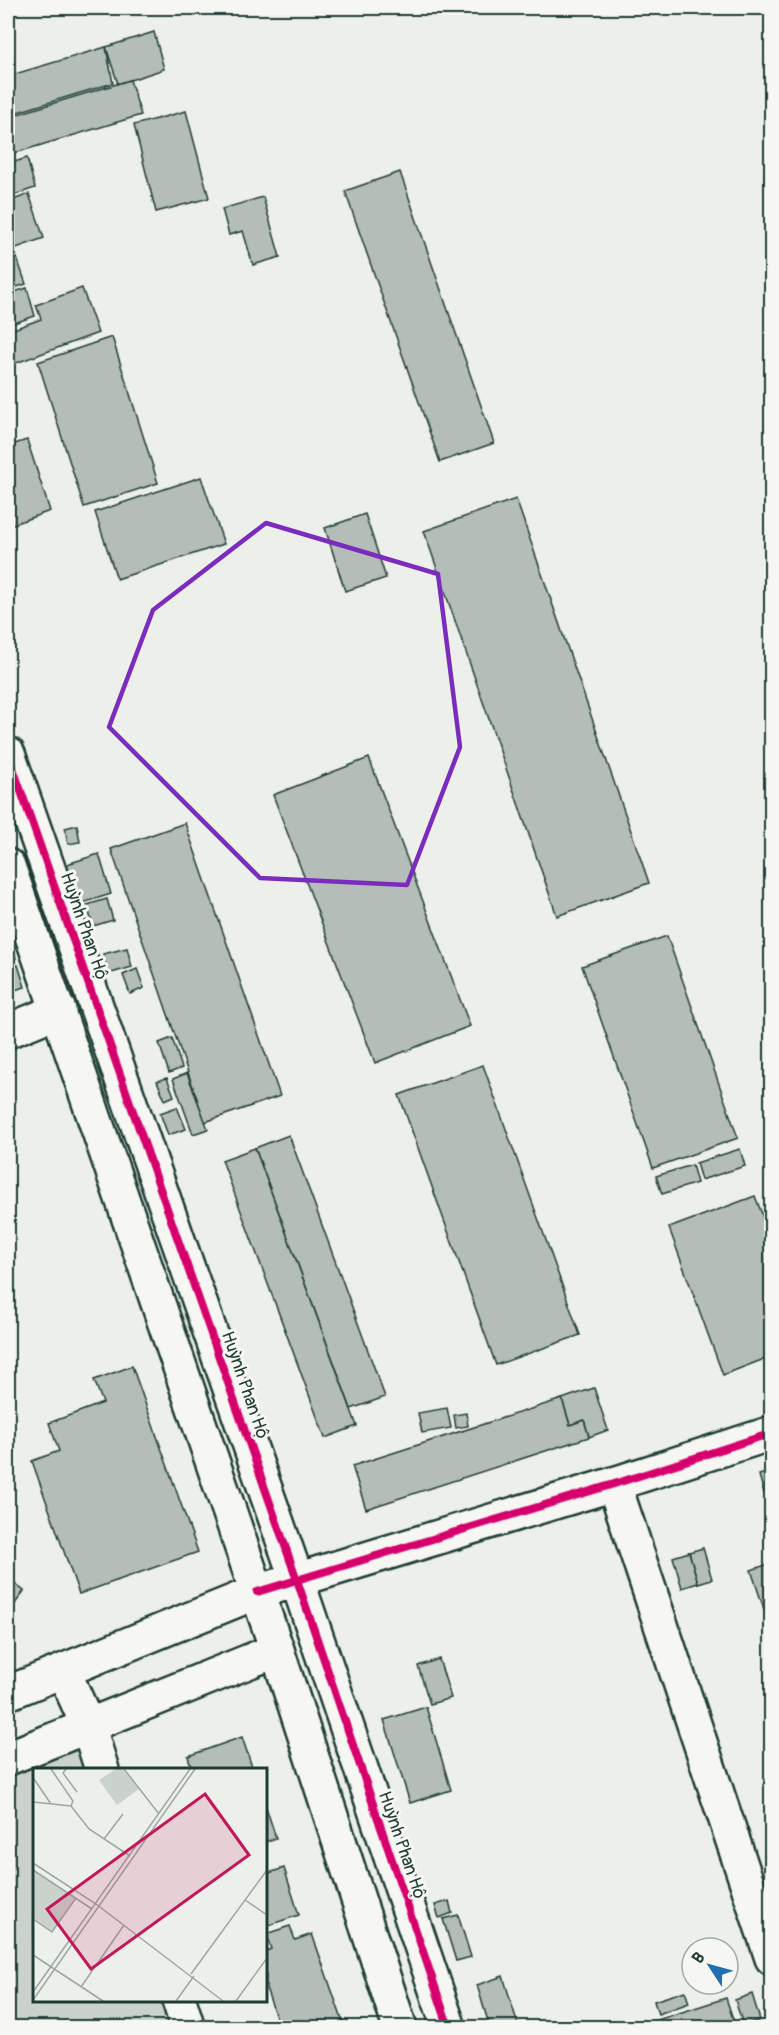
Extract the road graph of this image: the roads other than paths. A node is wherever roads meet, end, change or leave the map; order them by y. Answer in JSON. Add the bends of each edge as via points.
{"nodes":[{"id":1,"x":8,"y":754,"type":"edge"},
{"id":2,"x":8,"y":866,"type":"edge"},
{"id":3,"x":59,"y":1010,"type":"junction"},
{"id":4,"x":8,"y":1031,"type":"edge"},
{"id":5,"x":771,"y":1433,"type":"edge"},
{"id":6,"x":614,"y":1484,"type":"junction"},
{"id":7,"x":297,"y":1580,"type":"junction"},
{"id":8,"x":257,"y":1592,"type":"junction"},
{"id":9,"x":277,"y":1650,"type":"junction"},
{"id":10,"x":64,"y":1672,"type":"junction"},
{"id":11,"x":8,"y":1693,"type":"edge"},
{"id":12,"x":88,"y":1728,"type":"junction"},
{"id":13,"x":8,"y":1758,"type":"edge"},
{"id":14,"x":101,"y":1768,"type":"edge"},
{"id":15,"x":420,"y":1943,"type":"junction"},
{"id":16,"x":377,"y":1957,"type":"junction"},
{"id":17,"x":771,"y":1958,"type":"edge"},
{"id":18,"x":179,"y":2002,"type":"edge"},
{"id":19,"x":188,"y":2028,"type":"edge"},
{"id":20,"x":400,"y":2028,"type":"edge"},
{"id":21,"x":449,"y":2028,"type":"edge"}],
"edges":[{"from":1,"to":7,"type":"street","name":"Huỳnh Phan Hộ"},
{"from":2,"to":3,"type":"street"},
{"from":3,"to":4,"type":"street"},
{"from":3,"to":8,"type":"street"},
{"from":5,"to":6,"type":"street"},
{"from":6,"to":7,"type":"street"},
{"from":6,"to":17,"type":"street"},
{"from":7,"to":8,"type":"street"},
{"from":7,"to":15,"type":"street","name":"Huỳnh Phan Hộ"},
{"from":8,"to":9,"type":"street"},
{"from":8,"to":10,"type":"street"},
{"from":9,"to":12,"type":"street"},
{"from":9,"to":16,"type":"street"},
{"from":10,"to":11,"type":"street"},
{"from":10,"to":12,"type":"street"},
{"from":12,"to":13,"type":"street"},
{"from":12,"to":14,"type":"street"},
{"from":15,"to":16,"type":"street"},
{"from":15,"to":21,"type":"street","name":"Huỳnh Phan Hộ"},
{"from":16,"to":20,"type":"street"},
{"from":18,"to":19,"type":"street"}]}
